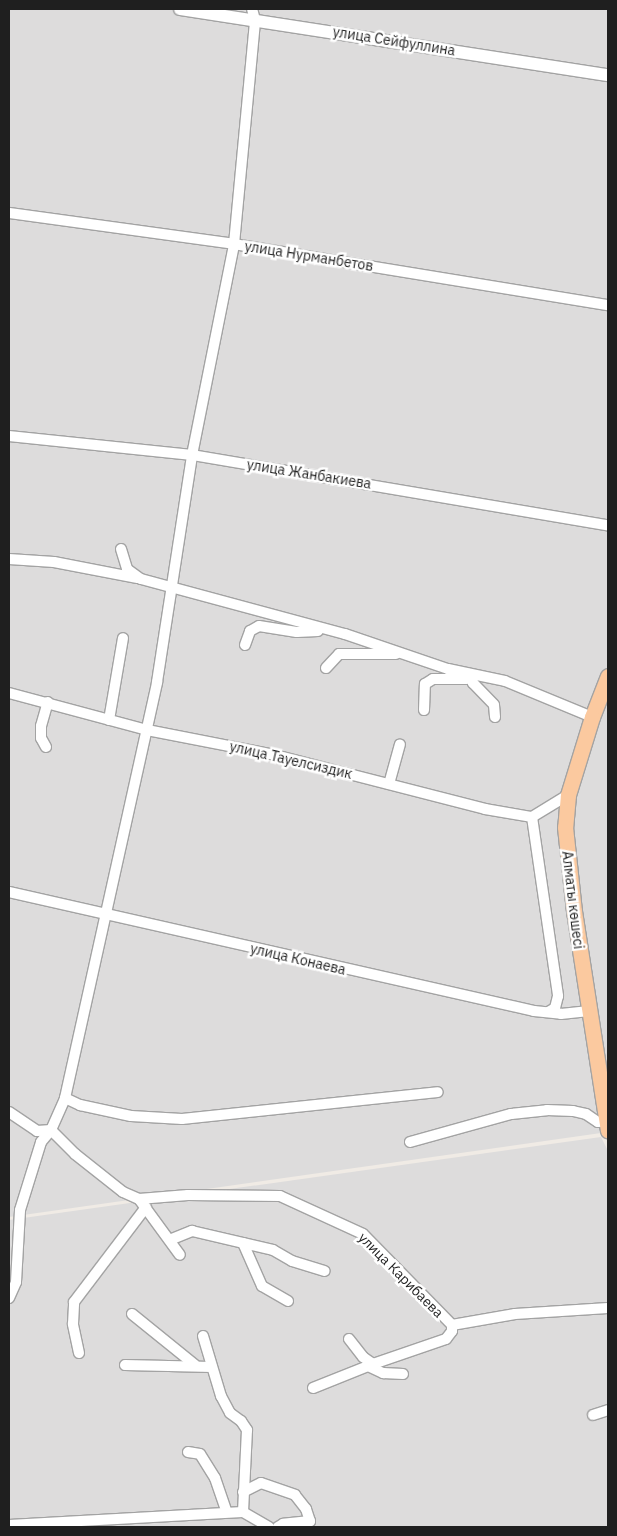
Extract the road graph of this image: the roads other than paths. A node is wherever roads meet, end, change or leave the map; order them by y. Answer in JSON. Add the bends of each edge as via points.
{"nodes":[{"id":1,"x":180,"y":9,"type":"edge"},
{"id":2,"x":254,"y":14,"type":"edge"},
{"id":3,"x":608,"y":75,"type":"edge"},
{"id":4,"x":9,"y":213,"type":"edge"},
{"id":5,"x":234,"y":244,"type":"junction"},
{"id":6,"x":608,"y":305,"type":"edge"},
{"id":7,"x":9,"y":436,"type":"edge"},
{"id":8,"x":192,"y":455,"type":"junction"},
{"id":9,"x":608,"y":525,"type":"edge"},
{"id":10,"x":122,"y":549,"type":"dead end"},
{"id":11,"x":9,"y":559,"type":"edge"},
{"id":12,"x":141,"y":579,"type":"junction"},
{"id":13,"x":171,"y":589,"type":"junction"},
{"id":14,"x":328,"y":630,"type":"junction"},
{"id":15,"x":123,"y":638,"type":"dead end"},
{"id":16,"x":245,"y":645,"type":"dead end"},
{"id":17,"x":411,"y":656,"type":"junction"},
{"id":18,"x":326,"y":668,"type":"dead end"},
{"id":19,"x":470,"y":674,"type":"junction"},
{"id":20,"x":608,"y":676,"type":"edge"},
{"id":21,"x":9,"y":693,"type":"edge"},
{"id":22,"x":48,"y":702,"type":"junction"},
{"id":23,"x":424,"y":710,"type":"dead end"},
{"id":24,"x":495,"y":717,"type":"dead end"},
{"id":25,"x":592,"y":717,"type":"junction"},
{"id":26,"x":110,"y":720,"type":"junction"},
{"id":27,"x":147,"y":730,"type":"junction"},
{"id":28,"x":400,"y":744,"type":"dead end"},
{"id":29,"x":46,"y":746,"type":"dead end"},
{"id":30,"x":389,"y":784,"type":"junction"},
{"id":31,"x":568,"y":795,"type":"junction"},
{"id":32,"x":532,"y":816,"type":"junction"},
{"id":33,"x":9,"y":892,"type":"edge"},
{"id":34,"x":105,"y":914,"type":"junction"},
{"id":35,"x":589,"y":1011,"type":"junction"},
{"id":36,"x":548,"y":1012,"type":"junction"},
{"id":37,"x":438,"y":1092,"type":"dead end"},
{"id":38,"x":66,"y":1098,"type":"junction"},
{"id":39,"x":9,"y":1112,"type":"edge"},
{"id":40,"x":607,"y":1126,"type":"edge"},
{"id":41,"x":51,"y":1130,"type":"junction"},
{"id":42,"x":410,"y":1142,"type":"dead end"},
{"id":43,"x":139,"y":1198,"type":"junction"},
{"id":44,"x":146,"y":1207,"type":"junction"},
{"id":45,"x":172,"y":1239,"type":"junction"},
{"id":46,"x":244,"y":1243,"type":"junction"},
{"id":47,"x":180,"y":1255,"type":"dead end"},
{"id":48,"x":324,"y":1271,"type":"dead end"},
{"id":49,"x":9,"y":1298,"type":"edge"},
{"id":50,"x":288,"y":1301,"type":"dead end"},
{"id":51,"x":608,"y":1308,"type":"edge"},
{"id":52,"x":132,"y":1314,"type":"dead end"},
{"id":53,"x":452,"y":1325,"type":"junction"},
{"id":54,"x":203,"y":1336,"type":"dead end"},
{"id":55,"x":349,"y":1339,"type":"dead end"},
{"id":56,"x":79,"y":1353,"type":"dead end"},
{"id":57,"x":125,"y":1365,"type":"dead end"},
{"id":58,"x":371,"y":1365,"type":"junction"},
{"id":59,"x":195,"y":1366,"type":"junction"},
{"id":60,"x":212,"y":1367,"type":"junction"},
{"id":61,"x":403,"y":1374,"type":"dead end"},
{"id":62,"x":313,"y":1388,"type":"dead end"},
{"id":63,"x":608,"y":1410,"type":"edge"},
{"id":64,"x":593,"y":1415,"type":"dead end"},
{"id":65,"x":188,"y":1452,"type":"dead end"},
{"id":66,"x":243,"y":1492,"type":"junction"},
{"id":67,"x":227,"y":1512,"type":"junction"},
{"id":68,"x":243,"y":1512,"type":"junction"},
{"id":69,"x":113,"y":1523,"type":"edge"},
{"id":70,"x":9,"y":1525,"type":"edge"},
{"id":71,"x":269,"y":1527,"type":"edge"},
{"id":72,"x":278,"y":1527,"type":"edge"}],
"edges":[{"from":1,"to":2,"type":"street","name":"улица Сейфуллина"},
{"from":2,"to":3,"type":"street","name":"улица Сейфуллина"},
{"from":2,"to":5,"type":"street"},
{"from":4,"to":5,"type":"street","name":"улица Нурманбетов"},
{"from":5,"to":6,"type":"street","name":"улица Нурманбетов"},
{"from":5,"to":8,"type":"street"},
{"from":7,"to":8,"type":"street","name":"улица Жанбакиева"},
{"from":8,"to":9,"type":"street","name":"улица Жанбакиева"},
{"from":8,"to":13,"type":"street"},
{"from":10,"to":12,"type":"street","via":[[127,568]]},
{"from":11,"to":12,"type":"street","via":[[54,562]]},
{"from":12,"to":13,"type":"street"},
{"from":13,"to":14,"type":"street"},
{"from":13,"to":27,"type":"street"},
{"from":14,"to":16,"type":"street","via":[[297,632],[259,626],[250,632]]},
{"from":14,"to":17,"type":"street"},
{"from":15,"to":26,"type":"street"},
{"from":17,"to":18,"type":"street","via":[[360,652],[339,654]]},
{"from":17,"to":19,"type":"street"},
{"from":19,"to":23,"type":"street","via":[[466,679],[433,679],[426,684]]},
{"from":19,"to":24,"type":"street","via":[[473,683],[494,705]]},
{"from":19,"to":25,"type":"street","via":[[505,681]]},
{"from":20,"to":25,"type":"main road","name":"Алматы көшесі"},
{"from":21,"to":22,"type":"street","name":"улица Тауелсиздик"},
{"from":22,"to":26,"type":"street","name":"улица Тауелсиздик"},
{"from":22,"to":29,"type":"street","via":[[41,726],[41,738]]},
{"from":25,"to":31,"type":"main road","name":"Алматы көшесі"},
{"from":26,"to":27,"type":"street","name":"улица Тауелсиздик"},
{"from":27,"to":30,"type":"street","name":"улица Тауелсиздик","via":[[271,754]]},
{"from":27,"to":34,"type":"street"},
{"from":28,"to":30,"type":"street"},
{"from":30,"to":32,"type":"street","name":"улица Тауелсиздик","via":[[485,809]]},
{"from":31,"to":32,"type":"street"},
{"from":31,"to":35,"type":"main road","name":"Алматы көшесі","via":[[565,827],[568,870]]},
{"from":32,"to":36,"type":"street","via":[[558,996],[554,1008]]},
{"from":33,"to":34,"type":"street","name":"улица Конаева"},
{"from":34,"to":36,"type":"street","name":"улица Конаева"},
{"from":34,"to":38,"type":"street"},
{"from":35,"to":36,"type":"street","name":"улица Конаева"},
{"from":35,"to":40,"type":"main road","name":"Алматы көшесі"},
{"from":37,"to":38,"type":"street","via":[[182,1120],[131,1116],[80,1106]]},
{"from":38,"to":41,"type":"street"},
{"from":39,"to":41,"type":"street","via":[[37,1131]]},
{"from":40,"to":42,"type":"street","via":[[586,1114],[547,1110],[511,1114]]},
{"from":41,"to":43,"type":"street","via":[[74,1154],[123,1192]]},
{"from":41,"to":49,"type":"street","via":[[41,1142],[20,1210],[16,1282]]},
{"from":43,"to":44,"type":"street"},
{"from":43,"to":53,"type":"street","name":"улица Карибаева","via":[[280,1196],[363,1234]]},
{"from":44,"to":45,"type":"street"},
{"from":44,"to":56,"type":"street","via":[[74,1302],[73,1324]]},
{"from":45,"to":46,"type":"street","via":[[192,1231]]},
{"from":45,"to":47,"type":"street"},
{"from":46,"to":48,"type":"street","via":[[273,1250],[292,1261]]},
{"from":46,"to":50,"type":"street","via":[[262,1286]]},
{"from":51,"to":53,"type":"street","name":"улица Карибаева","via":[[515,1314]]},
{"from":52,"to":59,"type":"street","via":[[178,1348]]},
{"from":53,"to":58,"type":"street","via":[[446,1339]]},
{"from":54,"to":60,"type":"street"},
{"from":55,"to":58,"type":"street"},
{"from":57,"to":59,"type":"street"},
{"from":58,"to":61,"type":"street","via":[[383,1373]]},
{"from":58,"to":62,"type":"street"},
{"from":59,"to":60,"type":"street"},
{"from":60,"to":66,"type":"street","via":[[214,1382],[225,1405],[246,1430]]},
{"from":63,"to":64,"type":"street"},
{"from":65,"to":67,"type":"street","via":[[200,1454],[214,1478]]},
{"from":66,"to":68,"type":"street"},
{"from":66,"to":72,"type":"street","via":[[261,1483],[295,1495],[306,1509],[310,1521]]},
{"from":67,"to":68,"type":"street"},
{"from":67,"to":69,"type":"street"},
{"from":68,"to":71,"type":"street"},
{"from":69,"to":70,"type":"street"}]}
